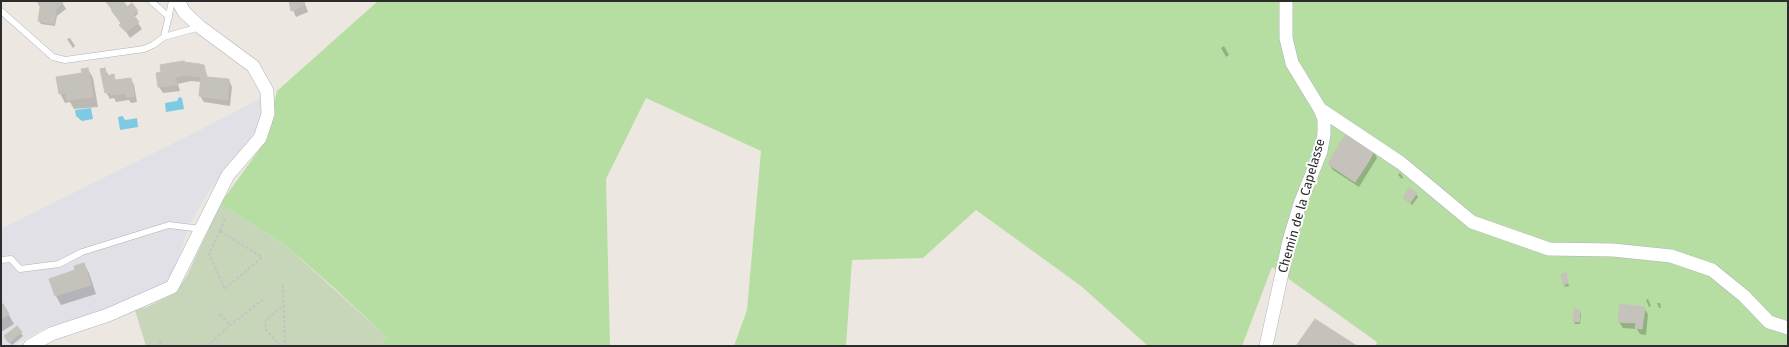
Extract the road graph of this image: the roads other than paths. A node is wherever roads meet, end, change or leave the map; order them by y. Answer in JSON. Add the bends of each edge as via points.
{"nodes":[{"id":1,"x":151,"y":1,"type":"edge"},
{"id":2,"x":172,"y":1,"type":"edge"},
{"id":3,"x":178,"y":1,"type":"edge"},
{"id":4,"x":1286,"y":1,"type":"edge"},
{"id":5,"x":1,"y":11,"type":"edge"},
{"id":6,"x":168,"y":17,"type":"junction"},
{"id":7,"x":200,"y":27,"type":"junction"},
{"id":8,"x":164,"y":37,"type":"junction"},
{"id":9,"x":1320,"y":109,"type":"junction"},
{"id":10,"x":201,"y":228,"type":"junction"},
{"id":11,"x":1,"y":260,"type":"edge"},
{"id":12,"x":1788,"y":328,"type":"edge"},
{"id":13,"x":36,"y":344,"type":"edge"},
{"id":14,"x":1266,"y":346,"type":"edge"}],
"edges":[{"from":1,"to":6,"type":"lane"},
{"from":2,"to":6,"type":"lane"},
{"from":3,"to":7,"type":"street","via":[[184,12]]},
{"from":4,"to":9,"type":"street","name":"Chemin de la Capelasse","via":[[1286,38],[1292,63]]},
{"from":5,"to":8,"type":"lane","via":[[53,57],[65,60],[144,49],[153,46]]},
{"from":6,"to":8,"type":"lane"},
{"from":7,"to":8,"type":"lane"},
{"from":7,"to":10,"type":"street","via":[[253,66],[267,91],[268,114],[260,138],[228,175]]},
{"from":9,"to":12,"type":"street","via":[[1401,163],[1472,222],[1549,249],[1613,250],[1671,256],[1712,270],[1744,296],[1769,322]]},
{"from":9,"to":14,"type":"street","name":"Chemin de la Capelasse","via":[[1324,119],[1321,152],[1300,204],[1289,241]]},
{"from":10,"to":11,"type":"lane","via":[[168,225],[82,252],[59,264],[20,269],[11,259]]},
{"from":10,"to":13,"type":"street","via":[[172,287],[108,315],[51,334]]}]}
